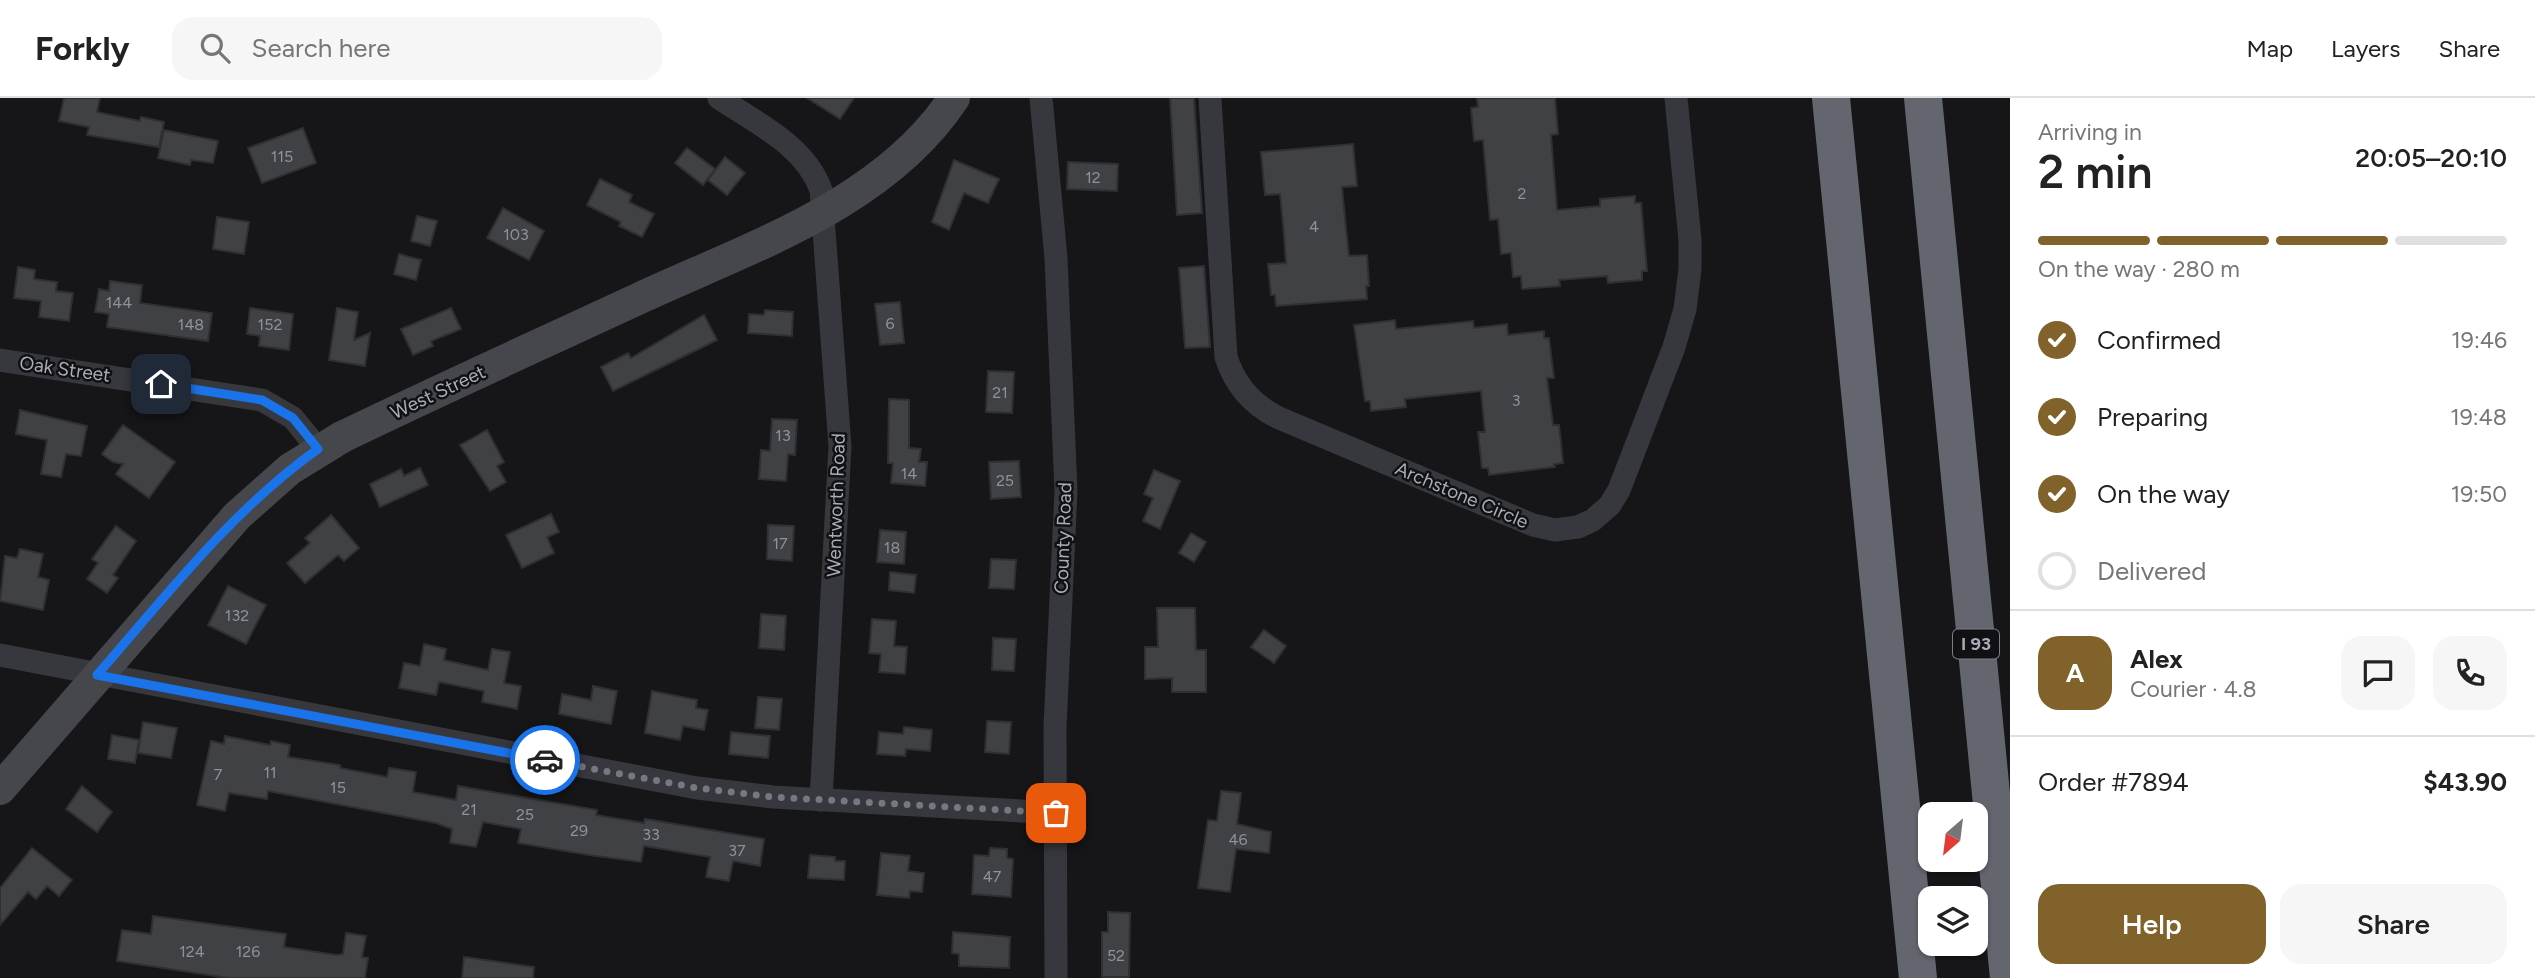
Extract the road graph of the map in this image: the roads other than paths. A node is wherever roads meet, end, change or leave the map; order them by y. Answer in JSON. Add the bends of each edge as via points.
{"nodes":[{"id":1,"x":719,"y":98,"type":"edge"},
{"id":2,"x":954,"y":98,"type":"edge"},
{"id":3,"x":1041,"y":98,"type":"edge"},
{"id":4,"x":1210,"y":98,"type":"edge"},
{"id":5,"x":1676,"y":98,"type":"edge"},
{"id":6,"x":1831,"y":98,"type":"edge"},
{"id":7,"x":1923,"y":98,"type":"edge"},
{"id":8,"x":823,"y":210,"type":"junction"},
{"id":9,"x":0,"y":360,"type":"edge"},
{"id":10,"x":318,"y":449,"type":"junction"},
{"id":11,"x":0,"y":654,"type":"edge"},
{"id":12,"x":97,"y":675,"type":"junction"},
{"id":13,"x":0,"y":789,"type":"edge"},
{"id":14,"x":821,"y":800,"type":"junction"},
{"id":15,"x":1056,"y":813,"type":"junction"},
{"id":16,"x":1056,"y":978,"type":"edge"},
{"id":17,"x":1918,"y":978,"type":"edge"},
{"id":18,"x":2009,"y":978,"type":"edge"}],
"edges":[{"from":1,"to":8,"type":"street","name":"Wentworth Road","via":[[804,159],[818,182]]},
{"from":2,"to":8,"type":"main road","name":"West Street","via":[[900,160],[873,182]]},
{"from":3,"to":15,"type":"street","name":"County Road","via":[[1056,258],[1065,450]]},
{"from":4,"to":5,"type":"street","name":"Archstone Circle","via":[[1226,356],[1245,394],[1279,418],[1533,525],[1555,530],[1588,523],[1613,500],[1681,326],[1690,240]]},
{"from":6,"to":17,"type":"highway"},
{"from":7,"to":18,"type":"highway","number":"I 93"},
{"from":8,"to":10,"type":"main road","name":"West Street"},
{"from":8,"to":14,"type":"street","name":"Wentworth Road","via":[[840,446]]},
{"from":9,"to":10,"type":"street","name":"Oak Street","via":[[262,400],[293,418]]},
{"from":10,"to":12,"type":"main road","name":"West Street","via":[[237,516]]},
{"from":11,"to":12,"type":"street"},
{"from":12,"to":13,"type":"main road","name":"West Street"},
{"from":12,"to":14,"type":"street","via":[[697,788]]},
{"from":14,"to":15,"type":"street"},
{"from":15,"to":16,"type":"street","name":"County Road"}]}
